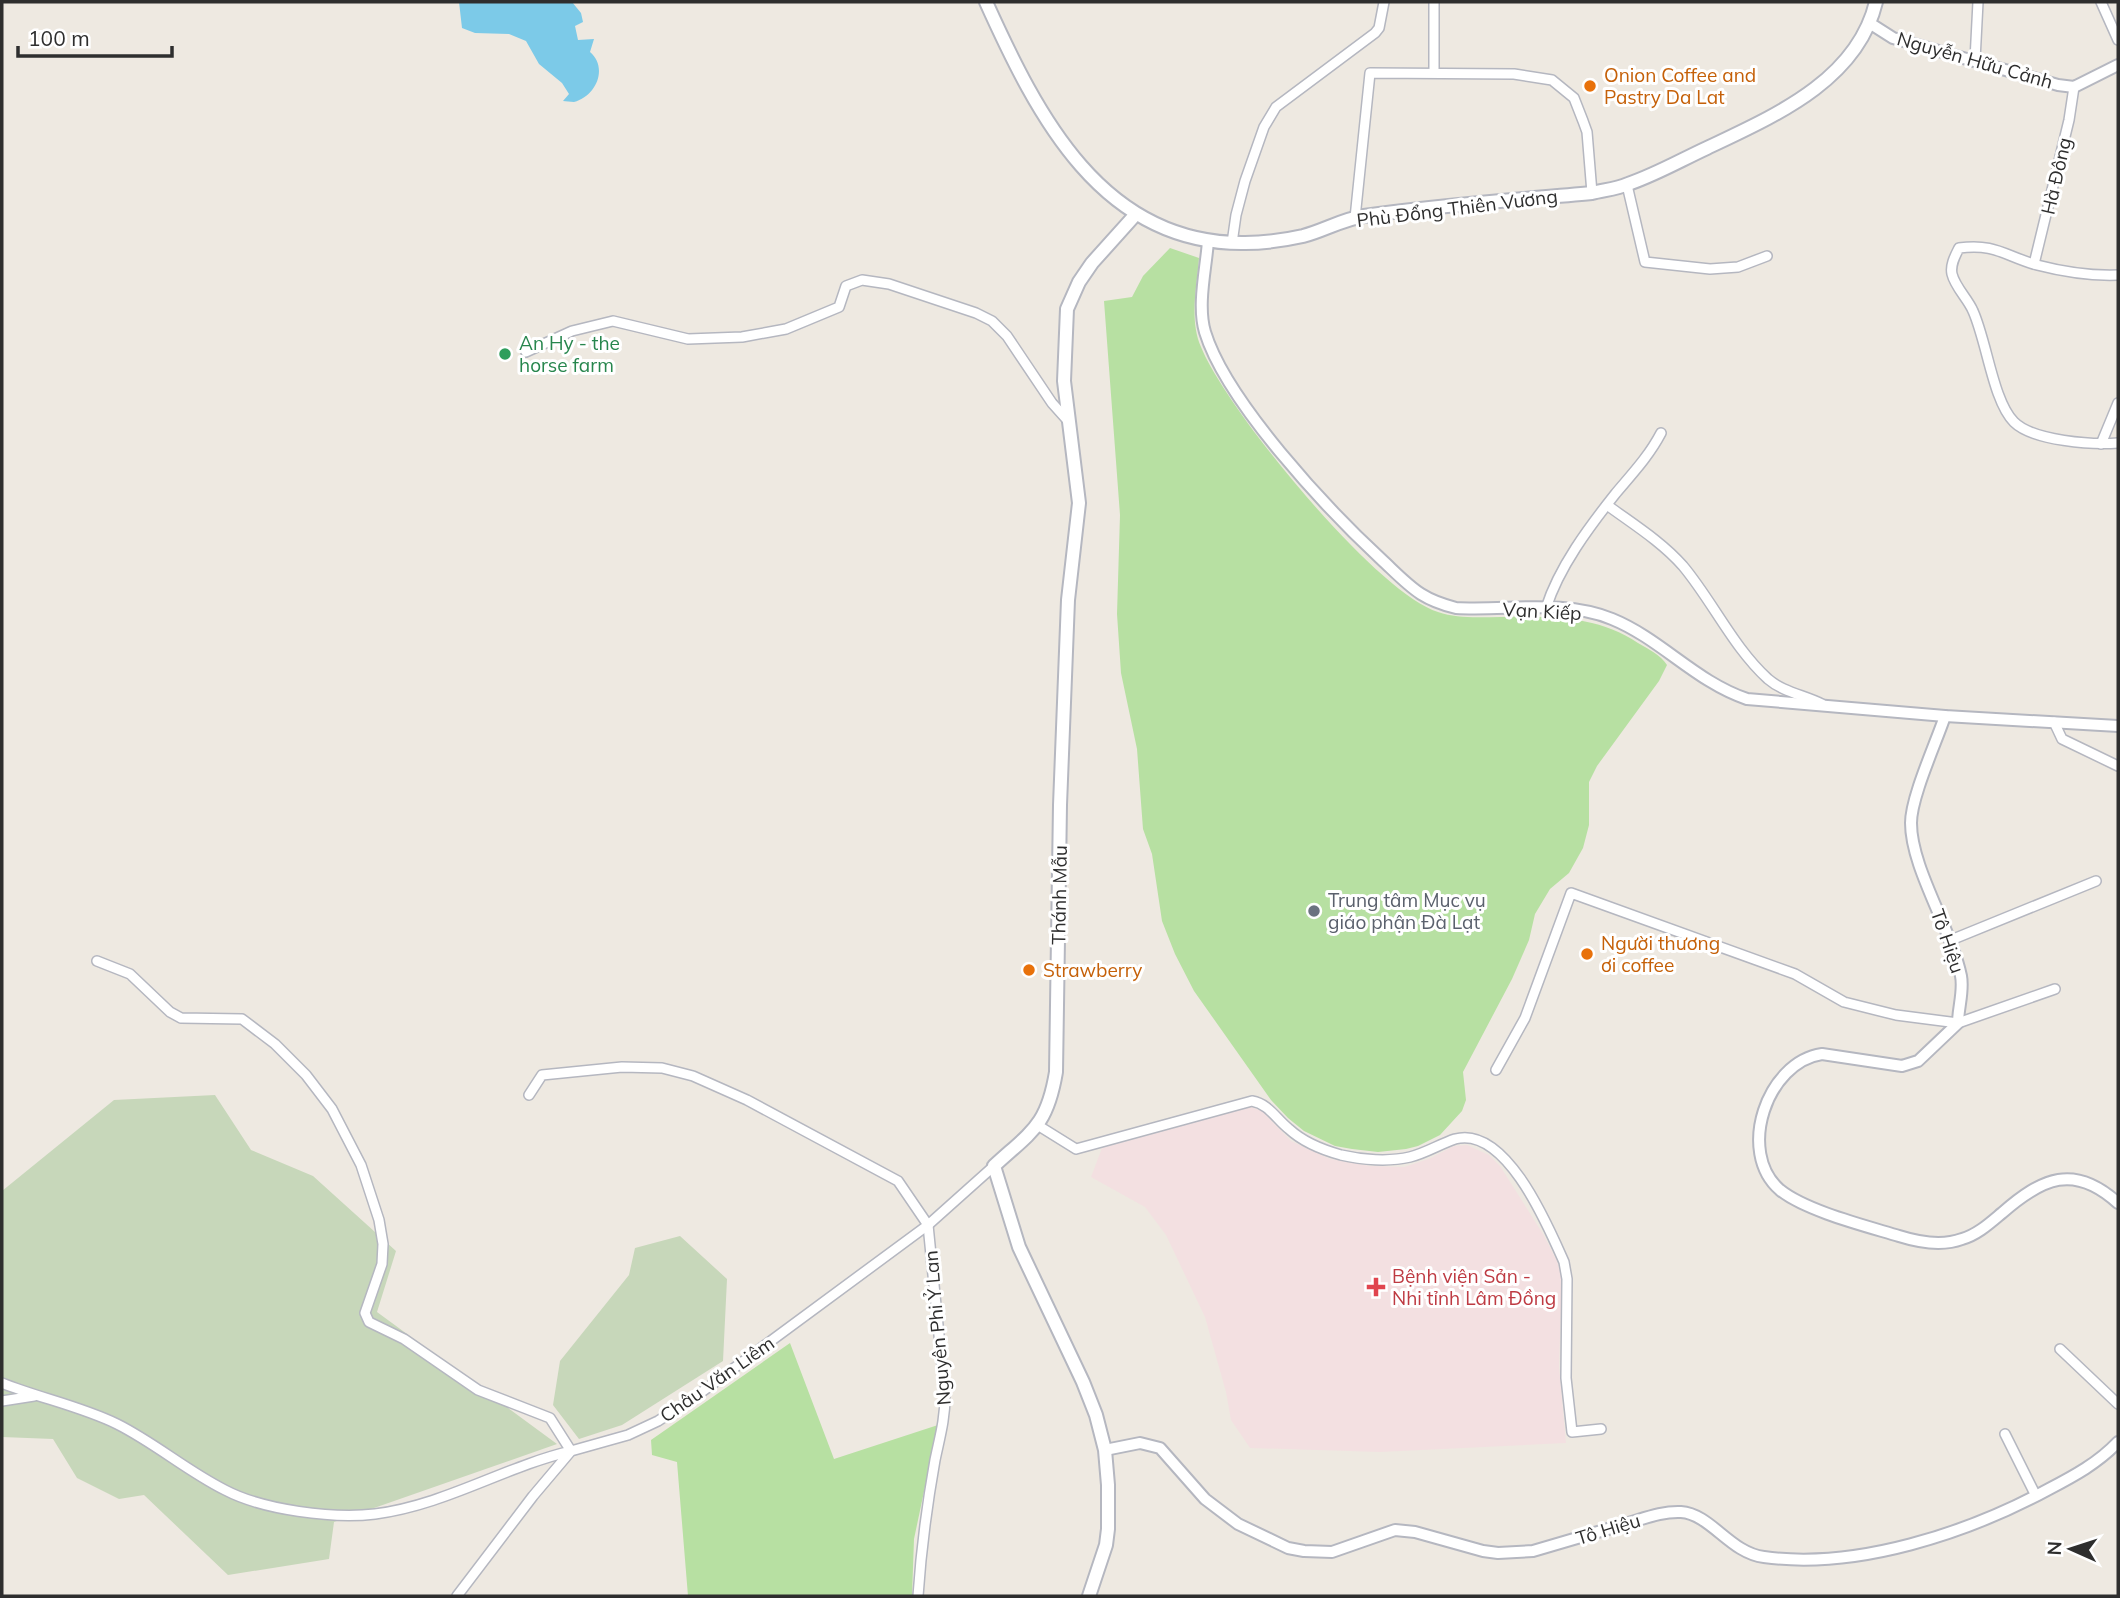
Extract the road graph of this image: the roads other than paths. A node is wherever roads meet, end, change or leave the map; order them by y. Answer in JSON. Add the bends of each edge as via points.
{"nodes":[{"id":1,"x":986,"y":2,"type":"edge"},
{"id":2,"x":1384,"y":2,"type":"edge"},
{"id":3,"x":1434,"y":2,"type":"edge"},
{"id":4,"x":1876,"y":2,"type":"edge"},
{"id":5,"x":1978,"y":2,"type":"edge"},
{"id":6,"x":2101,"y":2,"type":"edge"},
{"id":7,"x":1871,"y":24,"type":"junction"},
{"id":8,"x":2118,"y":40,"type":"edge"},
{"id":9,"x":1975,"y":60,"type":"junction"},
{"id":10,"x":2118,"y":65,"type":"edge"},
{"id":11,"x":1434,"y":72,"type":"junction"},
{"id":12,"x":2074,"y":87,"type":"junction"},
{"id":13,"x":1627,"y":185,"type":"junction"},
{"id":14,"x":1592,"y":192,"type":"junction"},
{"id":15,"x":1136,"y":214,"type":"junction"},
{"id":16,"x":1356,"y":218,"type":"junction"},
{"id":17,"x":1209,"y":241,"type":"junction"},
{"id":18,"x":1232,"y":243,"type":"junction"},
{"id":19,"x":1767,"y":256,"type":"dead end"},
{"id":20,"x":2035,"y":264,"type":"junction"},
{"id":21,"x":2118,"y":275,"type":"edge"},
{"id":22,"x":526,"y":352,"type":"dead end"},
{"id":23,"x":2118,"y":402,"type":"edge"},
{"id":24,"x":1069,"y":422,"type":"junction"},
{"id":25,"x":1661,"y":433,"type":"dead end"},
{"id":26,"x":2118,"y":443,"type":"edge"},
{"id":27,"x":2101,"y":444,"type":"junction"},
{"id":28,"x":1607,"y":505,"type":"junction"},
{"id":29,"x":1546,"y":608,"type":"junction"},
{"id":30,"x":1826,"y":706,"type":"junction"},
{"id":31,"x":1945,"y":716,"type":"junction"},
{"id":32,"x":2054,"y":722,"type":"junction"},
{"id":33,"x":2118,"y":726,"type":"edge"},
{"id":34,"x":2118,"y":766,"type":"edge"},
{"id":35,"x":2096,"y":881,"type":"dead end"},
{"id":36,"x":1951,"y":940,"type":"junction"},
{"id":37,"x":97,"y":961,"type":"dead end"},
{"id":38,"x":2055,"y":989,"type":"dead end"},
{"id":39,"x":1958,"y":1024,"type":"junction"},
{"id":40,"x":1496,"y":1070,"type":"dead end"},
{"id":41,"x":529,"y":1095,"type":"dead end"},
{"id":42,"x":1039,"y":1126,"type":"junction"},
{"id":43,"x":994,"y":1166,"type":"junction"},
{"id":44,"x":2118,"y":1203,"type":"edge"},
{"id":45,"x":928,"y":1224,"type":"junction"},
{"id":46,"x":2060,"y":1349,"type":"dead end"},
{"id":47,"x":2,"y":1383,"type":"edge"},
{"id":48,"x":36,"y":1396,"type":"junction"},
{"id":49,"x":2,"y":1401,"type":"edge"},
{"id":50,"x":2118,"y":1404,"type":"edge"},
{"id":51,"x":1601,"y":1429,"type":"dead end"},
{"id":52,"x":2005,"y":1434,"type":"dead end"},
{"id":53,"x":2118,"y":1442,"type":"edge"},
{"id":54,"x":1105,"y":1450,"type":"junction"},
{"id":55,"x":571,"y":1451,"type":"junction"},
{"id":56,"x":2036,"y":1496,"type":"junction"},
{"id":57,"x":457,"y":1596,"type":"edge"},
{"id":58,"x":918,"y":1596,"type":"edge"},
{"id":59,"x":1089,"y":1596,"type":"edge"}],
"edges":[{"from":1,"to":15,"type":"main road","name":"Phù Đổng Thiên Vương","via":[[1014,63],[1060,140],[1098,186]]},
{"from":2,"to":18,"type":"street","via":[[1375,33],[1276,107],[1245,181]]},
{"from":3,"to":11,"type":"street"},
{"from":4,"to":7,"type":"main road","name":"Phù Đổng Thiên Vương"},
{"from":5,"to":9,"type":"street"},
{"from":6,"to":8,"type":"street"},
{"from":7,"to":9,"type":"street","name":"Nguyễn Hữu Cảnh","via":[[1893,38]]},
{"from":7,"to":13,"type":"main road","name":"Phù Đổng Thiên Vương","via":[[1832,74],[1777,114]]},
{"from":9,"to":12,"type":"street","name":"Nguyễn Hữu Cảnh"},
{"from":10,"to":12,"type":"street","name":"Nguyễn Hữu Cảnh"},
{"from":11,"to":14,"type":"street","via":[[1552,80],[1574,98],[1587,132]]},
{"from":11,"to":16,"type":"street","via":[[1370,73]]},
{"from":12,"to":20,"type":"street","name":"Hà Đông"},
{"from":13,"to":14,"type":"main road","name":"Phù Đổng Thiên Vương"},
{"from":13,"to":19,"type":"street","via":[[1645,262],[1710,270],[1738,267]]},
{"from":14,"to":16,"type":"main road","name":"Phù Đổng Thiên Vương"},
{"from":15,"to":17,"type":"main road","name":"Phù Đổng Thiên Vương","via":[[1173,232]]},
{"from":15,"to":24,"type":"main road","name":"Thánh Mẫu","via":[[1091,263],[1068,309],[1064,358]]},
{"from":16,"to":18,"type":"main road","name":"Phù Đổng Thiên Vương","via":[[1304,236]]},
{"from":17,"to":18,"type":"main road","name":"Phù Đổng Thiên Vương"},
{"from":17,"to":29,"type":"street","name":"Vạn Kiếp","via":[[1203,316],[1211,347],[1246,407],[1331,508],[1406,582],[1442,605]]},
{"from":20,"to":21,"type":"street"},
{"from":20,"to":27,"type":"street","via":[[2001,250],[1959,248],[1952,273],[1973,310],[2000,402],[2015,424],[2041,436]]},
{"from":22,"to":24,"type":"street","via":[[572,331],[613,321],[688,339],[786,329],[839,307],[846,286],[862,280],[889,284],[992,321]]},
{"from":23,"to":27,"type":"street"},
{"from":24,"to":42,"type":"main road","name":"Thánh Mẫu","via":[[1079,503],[1068,600],[1056,1072],[1051,1101]]},
{"from":25,"to":28,"type":"street"},
{"from":26,"to":27,"type":"street"},
{"from":28,"to":29,"type":"street","via":[[1576,549]]},
{"from":28,"to":30,"type":"street","via":[[1684,568],[1767,678]]},
{"from":29,"to":30,"type":"street","name":"Vạn Kiếp","via":[[1612,619],[1734,695],[1763,702]]},
{"from":30,"to":31,"type":"street","name":"Vạn Kiếp"},
{"from":31,"to":32,"type":"street","name":"Vạn Kiếp"},
{"from":31,"to":36,"type":"street","name":"Tô Hiệu","via":[[1914,804],[1911,827],[1920,866]]},
{"from":32,"to":33,"type":"street","name":"Vạn Kiếp"},
{"from":32,"to":34,"type":"street","via":[[2068,743]]},
{"from":35,"to":36,"type":"street"},
{"from":36,"to":39,"type":"street","name":"Tô Hiệu","via":[[1962,978]]},
{"from":37,"to":55,"type":"street","via":[[130,974],[181,1018],[242,1019],[306,1075],[332,1109],[361,1165],[379,1220],[382,1264],[365,1313],[369,1322],[404,1339],[478,1390],[550,1418]]},
{"from":38,"to":39,"type":"street"},
{"from":39,"to":40,"type":"street","via":[[1844,1002],[1795,974],[1571,893],[1525,1018]]},
{"from":39,"to":44,"type":"street","via":[[1931,1051],[1909,1064],[1891,1066],[1822,1055],[1792,1068],[1772,1092],[1760,1133],[1761,1159],[1774,1184],[1791,1198],[1818,1209],[1909,1239],[1942,1243],[1984,1228],[2045,1182],[2082,1182]]},
{"from":41,"to":45,"type":"street","via":[[542,1074],[622,1067],[662,1068],[692,1076],[747,1100],[898,1181]]},
{"from":42,"to":43,"type":"main road","name":"Thánh Mẫu"},
{"from":42,"to":51,"type":"street","via":[[1076,1149],[1252,1101],[1265,1105],[1297,1136],[1344,1156],[1398,1159],[1457,1139],[1480,1141],[1513,1167],[1564,1262],[1572,1432]]},
{"from":43,"to":45,"type":"street","name":"Châu Văn Liêm"},
{"from":43,"to":54,"type":"main road","via":[[1019,1247],[1083,1382]]},
{"from":45,"to":55,"type":"street","name":"Châu Văn Liêm","via":[[673,1411],[628,1435]]},
{"from":45,"to":58,"type":"street","name":"Nguyên Phi Ỷ Lan","via":[[945,1417],[933,1472]]},
{"from":46,"to":50,"type":"street"},
{"from":47,"to":48,"type":"street","name":"Châu Văn Liêm"},
{"from":48,"to":49,"type":"street"},
{"from":48,"to":55,"type":"street","name":"Châu Văn Liêm","via":[[114,1423],[227,1492],[288,1510],[362,1515],[397,1510],[433,1502]]},
{"from":52,"to":56,"type":"street"},
{"from":53,"to":56,"type":"street","name":"Tô Hiệu","via":[[2087,1468]]},
{"from":54,"to":56,"type":"street","name":"Tô Hiệu","via":[[1140,1443],[1160,1448],[1205,1499],[1237,1524],[1288,1548],[1321,1553],[1395,1530],[1483,1551],[1524,1552],[1681,1512],[1702,1520],[1747,1553],[1816,1558],[1880,1551],[1951,1532]]},
{"from":54,"to":59,"type":"main road","via":[[1108,1529]]},
{"from":55,"to":57,"type":"street"}]}
